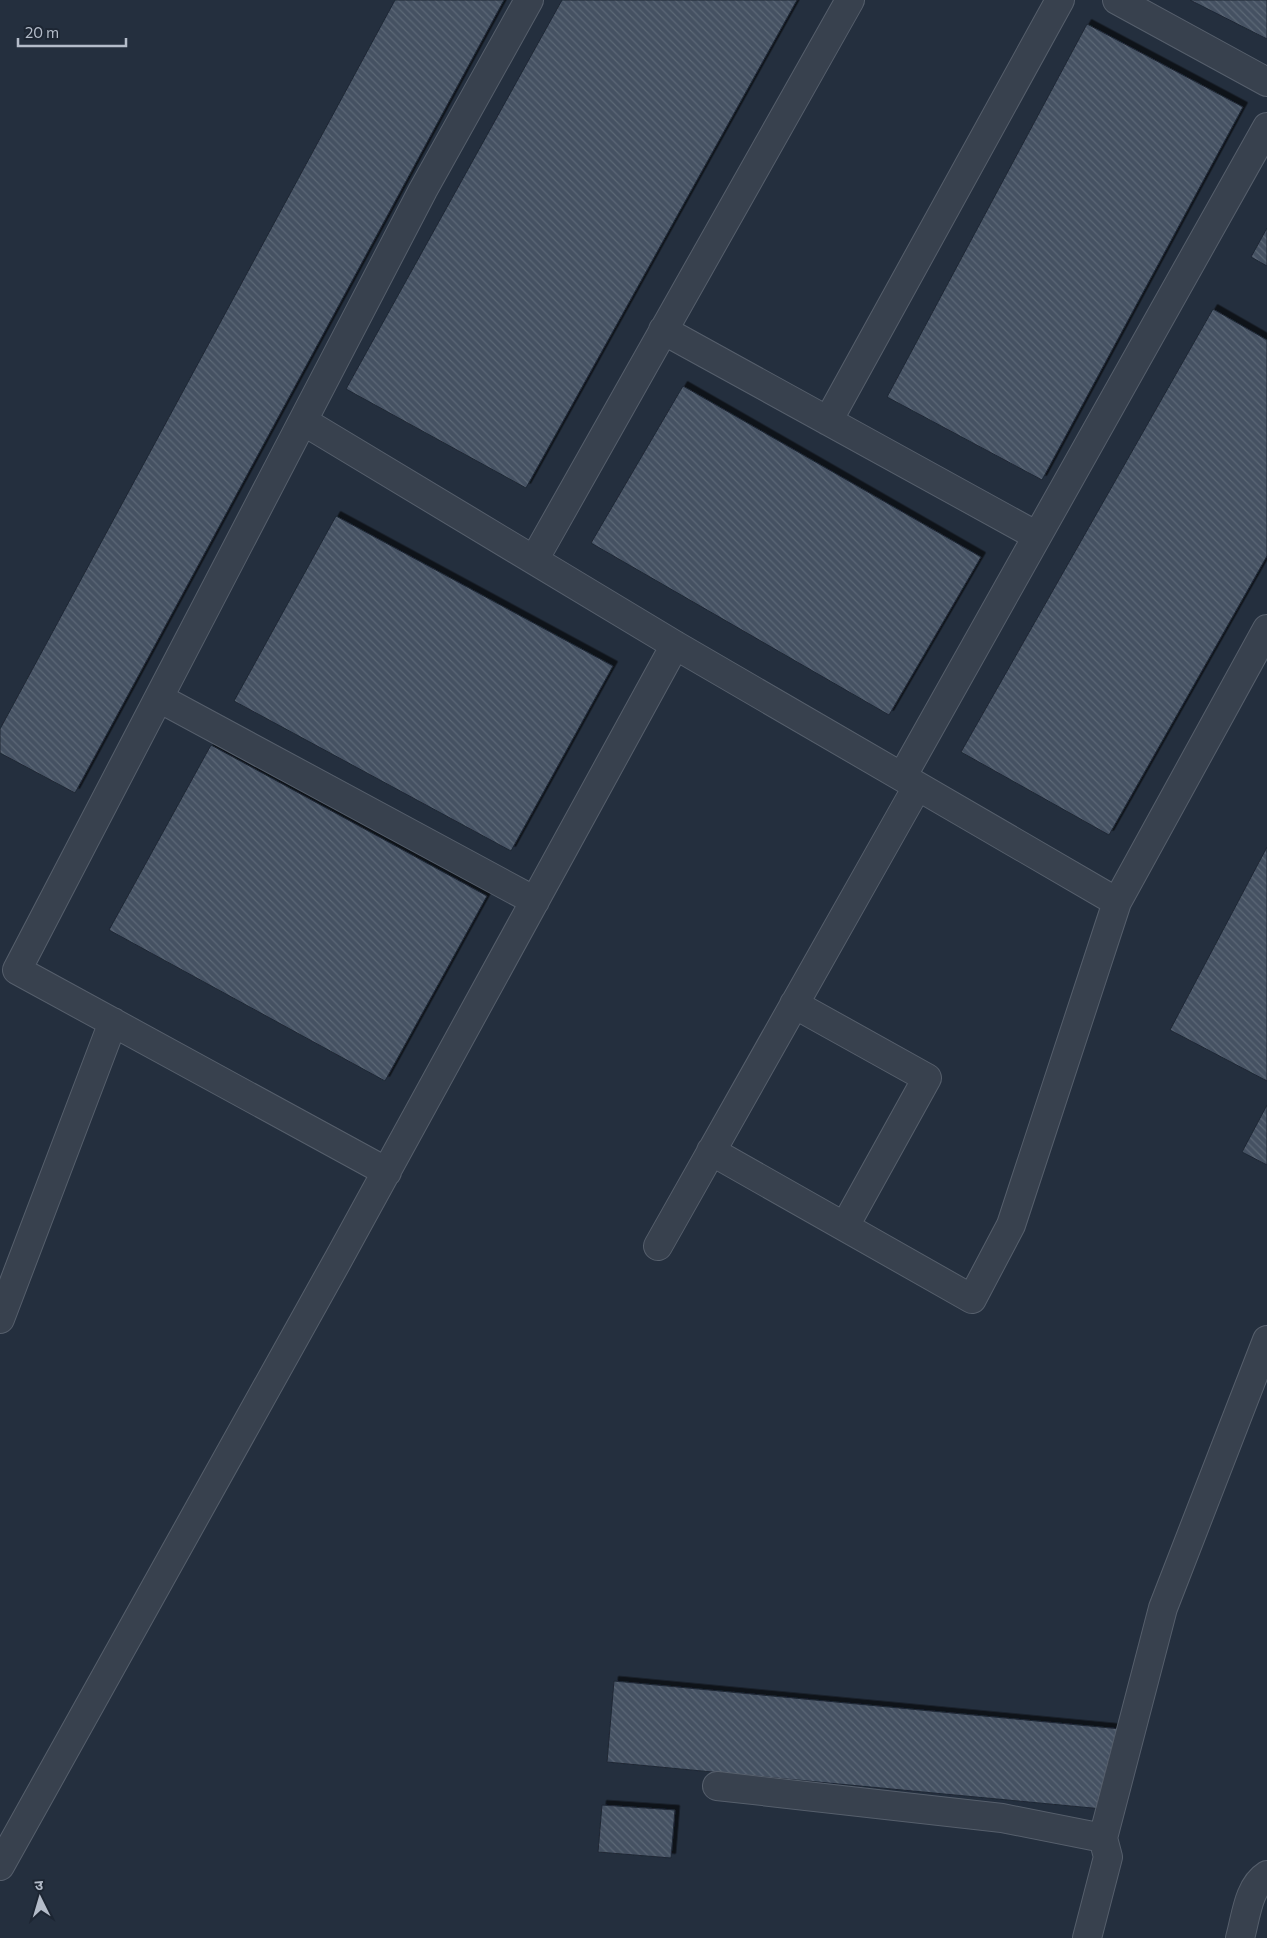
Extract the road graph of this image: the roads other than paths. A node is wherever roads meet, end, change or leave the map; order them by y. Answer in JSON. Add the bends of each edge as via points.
{"nodes":[{"id":1,"x":529,"y":0,"type":"edge"},
{"id":2,"x":850,"y":0,"type":"edge"},
{"id":3,"x":1060,"y":0,"type":"edge"},
{"id":4,"x":1117,"y":0,"type":"edge"},
{"id":5,"x":1267,"y":82,"type":"edge"},
{"id":6,"x":1267,"y":127,"type":"edge"},
{"id":7,"x":663,"y":330,"type":"junction"},
{"id":8,"x":303,"y":421,"type":"junction"},
{"id":9,"x":828,"y":421,"type":"junction"},
{"id":10,"x":1037,"y":536,"type":"junction"},
{"id":11,"x":534,"y":560,"type":"junction"},
{"id":12,"x":1267,"y":629,"type":"edge"},
{"id":13,"x":674,"y":645,"type":"junction"},
{"id":14,"x":159,"y":698,"type":"junction"},
{"id":15,"x":910,"y":782,"type":"junction"},
{"id":16,"x":535,"y":901,"type":"junction"},
{"id":17,"x":1117,"y":902,"type":"junction"},
{"id":18,"x":794,"y":1004,"type":"junction"},
{"id":19,"x":113,"y":1022,"type":"junction"},
{"id":20,"x":711,"y":1151,"type":"junction"},
{"id":21,"x":386,"y":1172,"type":"junction"},
{"id":22,"x":845,"y":1226,"type":"junction"},
{"id":23,"x":658,"y":1246,"type":"dead end"},
{"id":24,"x":0,"y":1319,"type":"edge"},
{"id":25,"x":1267,"y":1340,"type":"edge"},
{"id":26,"x":717,"y":1786,"type":"dead end"},
{"id":27,"x":1103,"y":1838,"type":"junction"},
{"id":28,"x":0,"y":1866,"type":"edge"},
{"id":29,"x":1267,"y":1875,"type":"edge"},
{"id":30,"x":1087,"y":1938,"type":"edge"},
{"id":31,"x":1240,"y":1938,"type":"edge"}],
"edges":[{"from":1,"to":8,"type":"street","via":[[423,190]]},
{"from":2,"to":7,"type":"street"},
{"from":3,"to":9,"type":"street"},
{"from":4,"to":5,"type":"street"},
{"from":6,"to":10,"type":"street"},
{"from":7,"to":9,"type":"street"},
{"from":7,"to":11,"type":"street"},
{"from":8,"to":11,"type":"street"},
{"from":8,"to":14,"type":"street"},
{"from":9,"to":10,"type":"street"},
{"from":10,"to":15,"type":"street"},
{"from":11,"to":13,"type":"street"},
{"from":12,"to":17,"type":"street"},
{"from":13,"to":15,"type":"street"},
{"from":13,"to":16,"type":"street"},
{"from":14,"to":16,"type":"street"},
{"from":14,"to":19,"type":"street","via":[[17,970]]},
{"from":15,"to":17,"type":"street"},
{"from":15,"to":18,"type":"street"},
{"from":16,"to":21,"type":"street"},
{"from":17,"to":22,"type":"street","via":[[1011,1225],[972,1299]]},
{"from":18,"to":20,"type":"street"},
{"from":18,"to":22,"type":"street","via":[[927,1078]]},
{"from":19,"to":21,"type":"street"},
{"from":19,"to":24,"type":"street"},
{"from":20,"to":22,"type":"street"},
{"from":20,"to":23,"type":"street"},
{"from":21,"to":28,"type":"street"},
{"from":25,"to":27,"type":"street","via":[[1163,1608]]},
{"from":26,"to":27,"type":"street","via":[[1002,1818]]},
{"from":27,"to":30,"type":"street","via":[[1108,1857]]},
{"from":29,"to":31,"type":"street","via":[[1258,1880]]}]}
